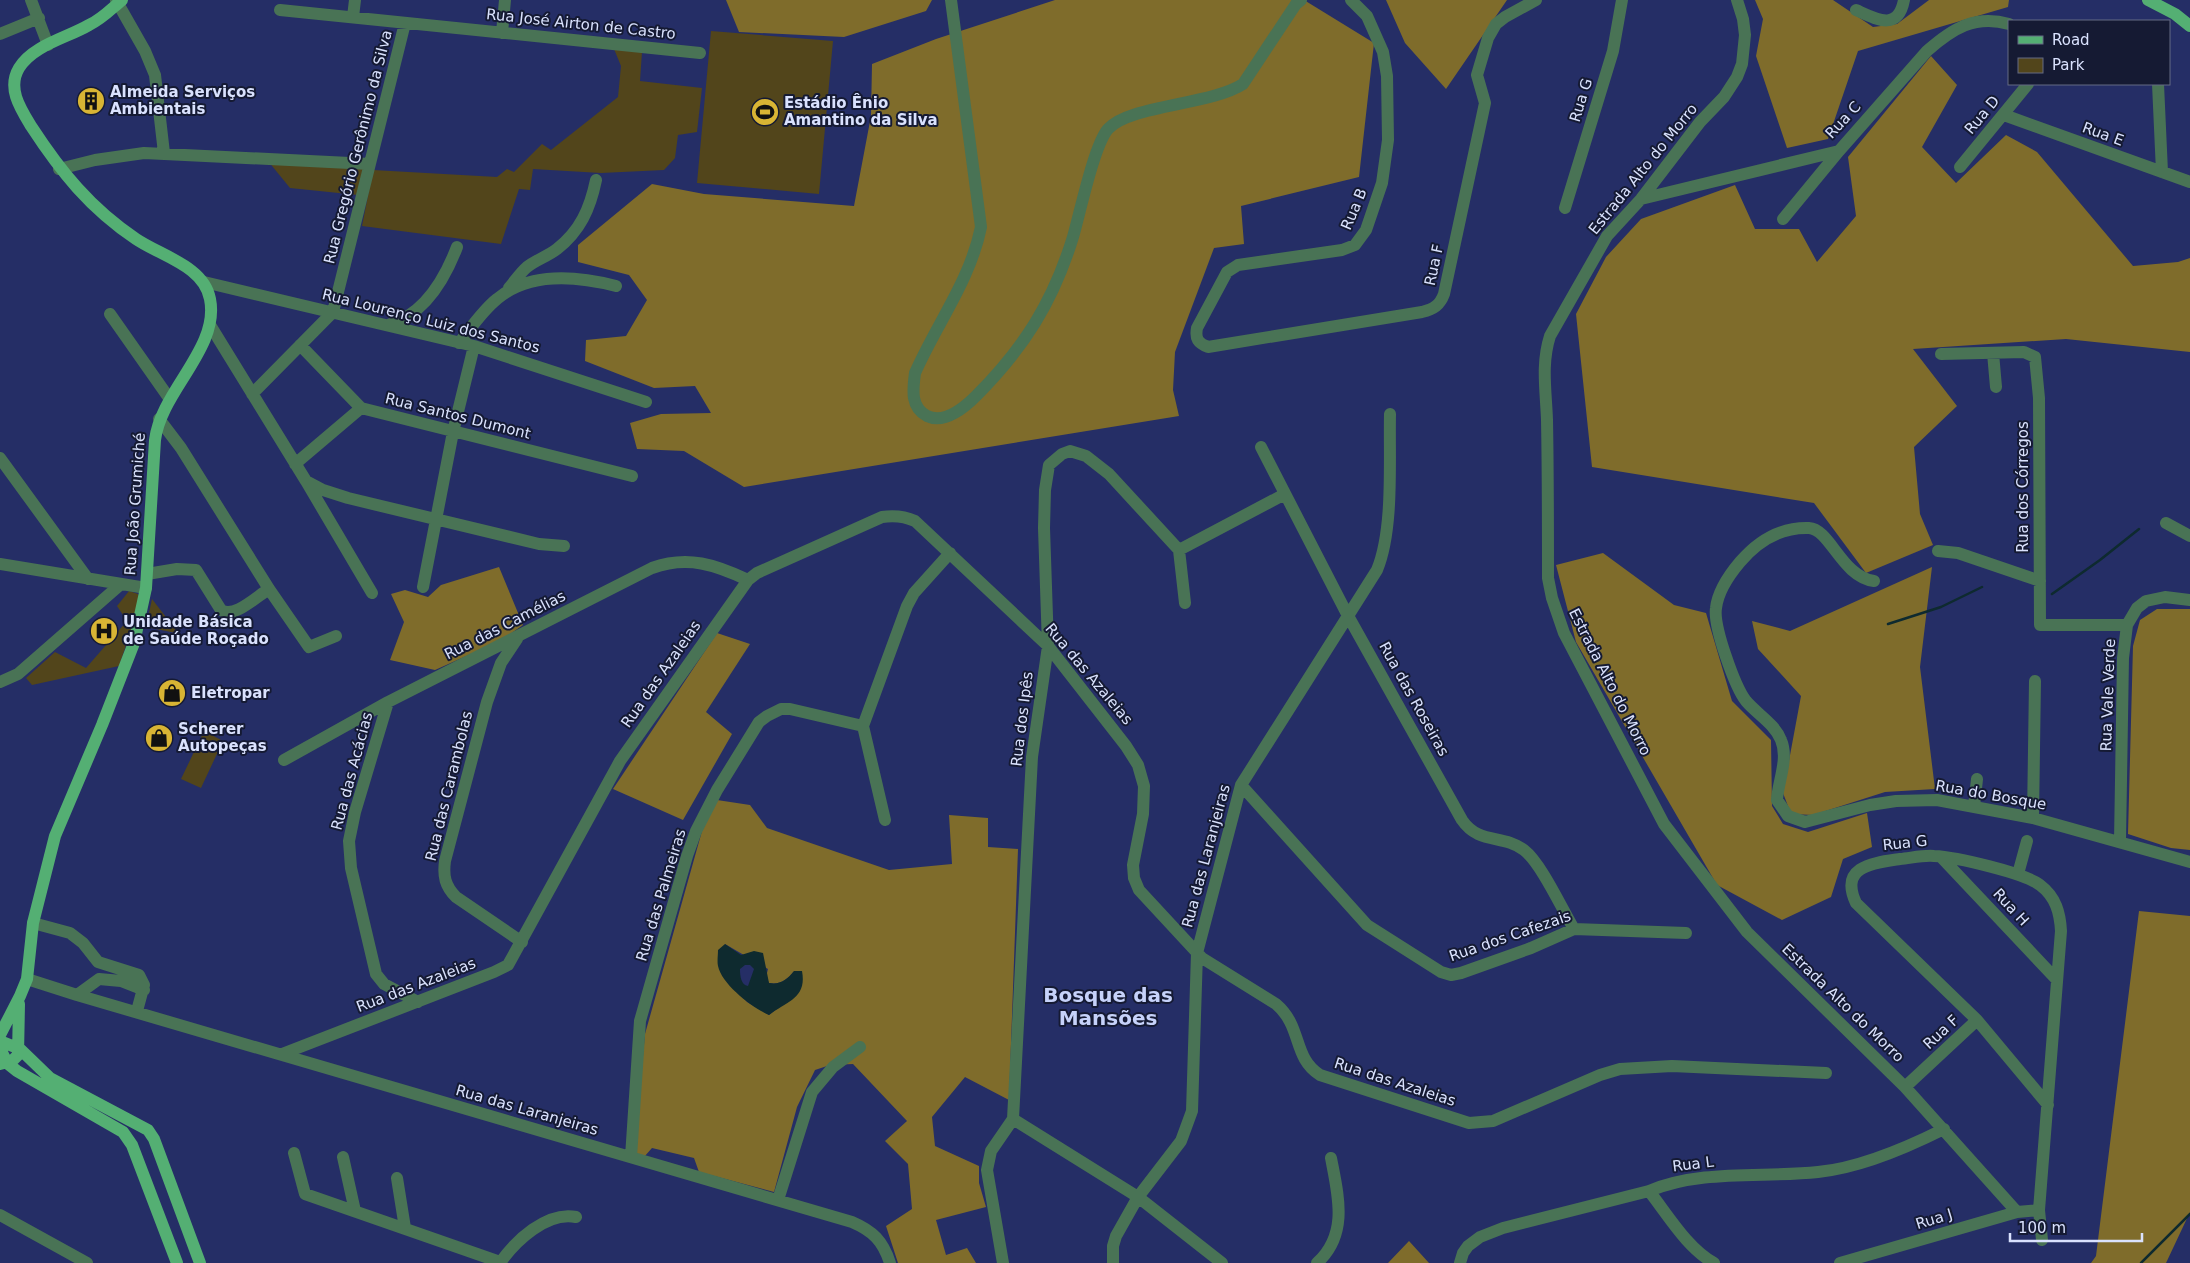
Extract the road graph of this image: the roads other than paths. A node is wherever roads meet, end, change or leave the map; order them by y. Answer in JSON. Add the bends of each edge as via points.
{"nodes":[{"id":1,"x":31,"y":0,"type":"edge"},
{"id":2,"x":355,"y":0,"type":"edge"},
{"id":3,"x":505,"y":0,"type":"edge"},
{"id":4,"x":951,"y":0,"type":"edge"},
{"id":5,"x":1300,"y":0,"type":"edge"},
{"id":6,"x":1536,"y":0,"type":"edge"},
{"id":7,"x":1622,"y":0,"type":"edge"},
{"id":8,"x":1737,"y":0,"type":"edge"},
{"id":9,"x":1904,"y":0,"type":"edge"},
{"id":10,"x":2148,"y":0,"type":"edge"},
{"id":11,"x":119,"y":1,"type":"edge"},
{"id":12,"x":1357,"y":2,"type":"edge"},
{"id":13,"x":280,"y":10,"type":"dead end"},
{"id":14,"x":1856,"y":10,"type":"dead end"},
{"id":15,"x":354,"y":17,"type":"junction"},
{"id":16,"x":39,"y":18,"type":"junction"},
{"id":17,"x":406,"y":23,"type":"junction"},
{"id":18,"x":2008,"y":24,"type":"edge"},
{"id":19,"x":2190,"y":26,"type":"edge"},
{"id":20,"x":502,"y":33,"type":"junction"},
{"id":21,"x":0,"y":34,"type":"edge"},
{"id":22,"x":48,"y":45,"type":"junction"},
{"id":23,"x":700,"y":53,"type":"dead end"},
{"id":24,"x":2027,"y":85,"type":"edge"},
{"id":25,"x":2158,"y":85,"type":"edge"},
{"id":26,"x":2004,"y":115,"type":"junction"},
{"id":27,"x":1839,"y":151,"type":"junction"},
{"id":28,"x":164,"y":153,"type":"junction"},
{"id":29,"x":370,"y":164,"type":"junction"},
{"id":30,"x":1960,"y":167,"type":"dead end"},
{"id":31,"x":59,"y":169,"type":"junction"},
{"id":32,"x":2162,"y":172,"type":"junction"},
{"id":33,"x":596,"y":180,"type":"dead end"},
{"id":34,"x":2190,"y":182,"type":"edge"},
{"id":35,"x":1641,"y":200,"type":"junction"},
{"id":36,"x":1565,"y":208,"type":"dead end"},
{"id":37,"x":1783,"y":219,"type":"dead end"},
{"id":38,"x":457,"y":247,"type":"dead end"},
{"id":39,"x":204,"y":282,"type":"junction"},
{"id":40,"x":616,"y":286,"type":"dead end"},
{"id":41,"x":506,"y":292,"type":"junction"},
{"id":42,"x":333,"y":312,"type":"junction"},
{"id":43,"x":110,"y":314,"type":"dead end"},
{"id":44,"x":210,"y":325,"type":"junction"},
{"id":45,"x":388,"y":325,"type":"junction"},
{"id":46,"x":1197,"y":328,"type":"joint"},
{"id":47,"x":459,"y":342,"type":"junction"},
{"id":48,"x":300,"y":345,"type":"junction"},
{"id":49,"x":474,"y":346,"type":"junction"},
{"id":50,"x":1993,"y":353,"type":"junction"},
{"id":51,"x":1941,"y":354,"type":"dead end"},
{"id":52,"x":1996,"y":387,"type":"dead end"},
{"id":53,"x":252,"y":394,"type":"junction"},
{"id":54,"x":169,"y":398,"type":"junction"},
{"id":55,"x":646,"y":402,"type":"dead end"},
{"id":56,"x":361,"y":408,"type":"junction"},
{"id":57,"x":1390,"y":414,"type":"dead end"},
{"id":58,"x":159,"y":420,"type":"junction"},
{"id":59,"x":453,"y":432,"type":"junction"},
{"id":60,"x":1261,"y":447,"type":"dead end"},
{"id":61,"x":0,"y":458,"type":"edge"},
{"id":62,"x":295,"y":464,"type":"junction"},
{"id":63,"x":632,"y":476,"type":"dead end"},
{"id":64,"x":306,"y":481,"type":"junction"},
{"id":65,"x":1285,"y":494,"type":"junction"},
{"id":66,"x":437,"y":518,"type":"junction"},
{"id":67,"x":2166,"y":523,"type":"dead end"},
{"id":68,"x":2190,"y":536,"type":"edge"},
{"id":69,"x":564,"y":546,"type":"dead end"},
{"id":70,"x":1179,"y":550,"type":"junction"},
{"id":71,"x":1938,"y":551,"type":"dead end"},
{"id":72,"x":950,"y":553,"type":"junction"},
{"id":73,"x":0,"y":564,"type":"edge"},
{"id":74,"x":147,"y":574,"type":"junction"},
{"id":75,"x":88,"y":579,"type":"junction"},
{"id":76,"x":748,"y":580,"type":"junction"},
{"id":77,"x":1874,"y":581,"type":"dead end"},
{"id":78,"x":2040,"y":581,"type":"junction"},
{"id":79,"x":121,"y":584,"type":"junction"},
{"id":80,"x":422,"y":587,"type":"dead end"},
{"id":81,"x":146,"y":588,"type":"junction"},
{"id":82,"x":269,"y":589,"type":"junction"},
{"id":83,"x":372,"y":593,"type":"dead end"},
{"id":84,"x":2190,"y":600,"type":"edge"},
{"id":85,"x":1185,"y":603,"type":"dead end"},
{"id":86,"x":1347,"y":614,"type":"junction"},
{"id":87,"x":2127,"y":625,"type":"junction"},
{"id":88,"x":336,"y":636,"type":"dead end"},
{"id":89,"x":519,"y":637,"type":"junction"},
{"id":90,"x":1048,"y":646,"type":"junction"},
{"id":91,"x":2035,"y":681,"type":"dead end"},
{"id":92,"x":0,"y":682,"type":"edge"},
{"id":93,"x":388,"y":702,"type":"junction"},
{"id":94,"x":863,"y":726,"type":"junction"},
{"id":95,"x":284,"y":760,"type":"dead end"},
{"id":96,"x":1977,"y":779,"type":"dead end"},
{"id":97,"x":1241,"y":785,"type":"junction"},
{"id":98,"x":1974,"y":807,"type":"junction"},
{"id":99,"x":2033,"y":818,"type":"junction"},
{"id":100,"x":885,"y":820,"type":"dead end"},
{"id":101,"x":2027,"y":841,"type":"dead end"},
{"id":102,"x":2120,"y":842,"type":"junction"},
{"id":103,"x":1941,"y":856,"type":"junction"},
{"id":104,"x":2190,"y":862,"type":"edge"},
{"id":105,"x":2018,"y":874,"type":"junction"},
{"id":106,"x":33,"y":923,"type":"junction"},
{"id":107,"x":1574,"y":929,"type":"junction"},
{"id":108,"x":1686,"y":933,"type":"dead end"},
{"id":109,"x":522,"y":942,"type":"junction"},
{"id":110,"x":1197,"y":954,"type":"junction"},
{"id":111,"x":98,"y":962,"type":"junction"},
{"id":112,"x":119,"y":974,"type":"junction"},
{"id":113,"x":27,"y":979,"type":"junction"},
{"id":114,"x":94,"y":980,"type":"junction"},
{"id":115,"x":2057,"y":980,"type":"junction"},
{"id":116,"x":77,"y":995,"type":"junction"},
{"id":117,"x":20,"y":996,"type":"junction"},
{"id":118,"x":418,"y":1002,"type":"junction"},
{"id":119,"x":137,"y":1012,"type":"junction"},
{"id":120,"x":1977,"y":1020,"type":"junction"},
{"id":121,"x":0,"y":1035,"type":"edge"},
{"id":122,"x":0,"y":1041,"type":"edge"},
{"id":123,"x":860,"y":1047,"type":"dead end"},
{"id":124,"x":0,"y":1048,"type":"edge"},
{"id":125,"x":20,"y":1049,"type":"junction"},
{"id":126,"x":282,"y":1054,"type":"junction"},
{"id":127,"x":4,"y":1063,"type":"edge"},
{"id":128,"x":1826,"y":1073,"type":"dead end"},
{"id":129,"x":1905,"y":1087,"type":"junction"},
{"id":130,"x":2048,"y":1105,"type":"junction"},
{"id":131,"x":1013,"y":1119,"type":"junction"},
{"id":132,"x":1944,"y":1130,"type":"junction"},
{"id":133,"x":294,"y":1153,"type":"dead end"},
{"id":134,"x":631,"y":1157,"type":"junction"},
{"id":135,"x":343,"y":1158,"type":"dead end"},
{"id":136,"x":1331,"y":1158,"type":"dead end"},
{"id":137,"x":396,"y":1178,"type":"dead end"},
{"id":138,"x":1649,"y":1191,"type":"junction"},
{"id":139,"x":1138,"y":1197,"type":"junction"},
{"id":140,"x":778,"y":1200,"type":"junction"},
{"id":141,"x":2039,"y":1210,"type":"junction"},
{"id":142,"x":355,"y":1211,"type":"junction"},
{"id":143,"x":2016,"y":1212,"type":"junction"},
{"id":144,"x":0,"y":1215,"type":"edge"},
{"id":145,"x":576,"y":1217,"type":"dead end"},
{"id":146,"x":405,"y":1228,"type":"junction"},
{"id":147,"x":2042,"y":1240,"type":"dead end"},
{"id":148,"x":87,"y":1263,"type":"edge"},
{"id":149,"x":177,"y":1263,"type":"edge"},
{"id":150,"x":200,"y":1263,"type":"edge"},
{"id":151,"x":500,"y":1263,"type":"edge"},
{"id":152,"x":890,"y":1263,"type":"edge"},
{"id":153,"x":1003,"y":1263,"type":"edge"},
{"id":154,"x":1112,"y":1263,"type":"edge"},
{"id":155,"x":1222,"y":1263,"type":"edge"},
{"id":156,"x":1317,"y":1263,"type":"edge"},
{"id":157,"x":1460,"y":1263,"type":"edge"},
{"id":158,"x":1714,"y":1263,"type":"edge"},
{"id":159,"x":1840,"y":1263,"type":"edge"}],
"edges":[{"from":1,"to":16,"type":"street"},
{"from":2,"to":15,"type":"street"},
{"from":3,"to":20,"type":"street"},
{"from":4,"to":5,"type":"street","via":[[981,227],[977,248],[963,282],[915,373],[914,404],[923,414],[934,419],[946,417],[966,406],[1017,352],[1042,316],[1058,282],[1106,130],[1132,116],[1223,94],[1243,84]]},
{"from":6,"to":46,"type":"street","name":"Rua F","via":[[1496,24],[1483,50],[1477,75],[1485,104],[1441,303],[1422,312],[1224,346],[1208,347],[1199,343]]},
{"from":7,"to":36,"type":"street","name":"Rua G","via":[[1613,51]]},
{"from":8,"to":35,"type":"street","name":"Estrada Alto do Morro","via":[[1743,19],[1745,46],[1737,77]]},
{"from":9,"to":14,"type":"street","via":[[1898,13],[1888,22]]},
{"from":10,"to":19,"type":"main road"},
{"from":11,"to":22,"type":"main road","via":[[90,25]]},
{"from":11,"to":28,"type":"street","via":[[155,75]]},
{"from":12,"to":46,"type":"street","name":"Rua B","via":[[1375,31],[1383,52],[1388,85],[1387,162],[1362,238],[1342,250],[1238,265],[1226,272]]},
{"from":13,"to":15,"type":"street","name":"Rua José Airton de Castro"},
{"from":15,"to":17,"type":"street","name":"Rua José Airton de Castro"},
{"from":16,"to":21,"type":"street"},
{"from":16,"to":22,"type":"street"},
{"from":17,"to":20,"type":"street","name":"Rua José Airton de Castro"},
{"from":17,"to":29,"type":"street","name":"Rua Gregório Gerônimo da Silva"},
{"from":18,"to":27,"type":"street","name":"Rua C","via":[[1997,20],[1972,22],[1955,28],[1940,39]]},
{"from":20,"to":23,"type":"street","name":"Rua José Airton de Castro"},
{"from":22,"to":31,"type":"main road","via":[[23,63],[12,89],[27,120]]},
{"from":24,"to":26,"type":"street","name":"Rua D"},
{"from":25,"to":32,"type":"street"},
{"from":26,"to":30,"type":"street","name":"Rua D"},
{"from":26,"to":32,"type":"street","name":"Rua E"},
{"from":27,"to":35,"type":"street","name":"Rua C"},
{"from":27,"to":37,"type":"street"},
{"from":28,"to":29,"type":"street"},
{"from":28,"to":31,"type":"street","via":[[125,155]]},
{"from":29,"to":42,"type":"street","name":"Rua Gregório Gerônimo da Silva"},
{"from":31,"to":39,"type":"main road","via":[[82,194],[130,235],[188,268]]},
{"from":32,"to":34,"type":"street","name":"Rua E"},
{"from":33,"to":41,"type":"street","via":[[591,204],[575,231],[557,249],[528,267]]},
{"from":35,"to":129,"type":"street","name":"Estrada Alto do Morro","via":[[1607,236],[1550,336],[1546,349],[1543,365],[1547,419],[1548,578],[1552,598],[1564,633],[1664,824],[1747,932]]},
{"from":38,"to":45,"type":"street","via":[[444,276],[420,307],[406,320]]},
{"from":39,"to":42,"type":"street","name":"Rua Lourenço Luiz dos Santos"},
{"from":39,"to":44,"type":"main road","name":"Rua João Grumiché","via":[[210,299]]},
{"from":40,"to":41,"type":"street","via":[[547,278],[523,283]]},
{"from":41,"to":47,"type":"street","via":[[490,305]]},
{"from":42,"to":45,"type":"street","name":"Rua Lourenço Luiz dos Santos"},
{"from":42,"to":48,"type":"street"},
{"from":43,"to":54,"type":"street"},
{"from":44,"to":53,"type":"street"},
{"from":44,"to":54,"type":"main road","name":"Rua João Grumiché"},
{"from":45,"to":47,"type":"street","name":"Rua Lourenço Luiz dos Santos"},
{"from":47,"to":49,"type":"street","name":"Rua Lourenço Luiz dos Santos"},
{"from":48,"to":53,"type":"street"},
{"from":48,"to":56,"type":"street"},
{"from":49,"to":55,"type":"street","name":"Rua Lourenço Luiz dos Santos"},
{"from":49,"to":59,"type":"street"},
{"from":50,"to":51,"type":"street","name":"Rua dos Córregos"},
{"from":50,"to":52,"type":"street"},
{"from":50,"to":78,"type":"street","name":"Rua dos Córregos","via":[[2032,354],[2037,363],[2040,398]]},
{"from":53,"to":62,"type":"street"},
{"from":54,"to":58,"type":"main road","name":"Rua João Grumiché"},
{"from":56,"to":59,"type":"street","name":"Rua Santos Dumont"},
{"from":56,"to":62,"type":"street"},
{"from":57,"to":86,"type":"street","name":"Rua das Laranjeiras","via":[[1387,529],[1383,554],[1377,570]]},
{"from":58,"to":74,"type":"main road","name":"Rua João Grumiché"},
{"from":58,"to":82,"type":"street","via":[[181,448]]},
{"from":59,"to":63,"type":"street","name":"Rua Santos Dumont"},
{"from":59,"to":66,"type":"street"},
{"from":60,"to":65,"type":"street","name":"Rua das Roseiras"},
{"from":61,"to":75,"type":"street"},
{"from":62,"to":64,"type":"street"},
{"from":64,"to":66,"type":"street","via":[[348,498]]},
{"from":64,"to":83,"type":"street"},
{"from":65,"to":70,"type":"street"},
{"from":65,"to":86,"type":"street","name":"Rua das Roseiras"},
{"from":66,"to":69,"type":"street","via":[[539,544]]},
{"from":66,"to":80,"type":"street"},
{"from":67,"to":68,"type":"street"},
{"from":70,"to":85,"type":"street"},
{"from":70,"to":90,"type":"street","name":"Rua dos Ipês","via":[[1109,474],[1078,452],[1055,458],[1049,465],[1045,499]]},
{"from":71,"to":78,"type":"street","via":[[1958,552]]},
{"from":72,"to":76,"type":"street","name":"Rua das Azaleias","via":[[915,521],[892,515],[766,569]]},
{"from":72,"to":90,"type":"street","name":"Rua das Azaleias"},
{"from":72,"to":94,"type":"street","via":[[914,593],[907,606]]},
{"from":73,"to":75,"type":"street"},
{"from":74,"to":81,"type":"main road","name":"Rua João Grumiché"},
{"from":74,"to":82,"type":"street","via":[[182,568],[196,570],[226,613],[234,612]]},
{"from":75,"to":79,"type":"street"},
{"from":76,"to":89,"type":"street","name":"Rua das Camélias","via":[[707,563],[663,564]]},
{"from":76,"to":109,"type":"street","name":"Rua das Azaleias","via":[[620,761]]},
{"from":77,"to":98,"type":"street","name":"Rua do Bosque","via":[[1855,575],[1819,533],[1811,528],[1800,529],[1772,535],[1758,542],[1718,597],[1716,617],[1734,682],[1745,700],[1776,731],[1784,750],[1777,790],[1781,810],[1805,822],[1896,801],[1926,799]]},
{"from":78,"to":87,"type":"street","name":"Rua dos Córregos","via":[[2040,625]]},
{"from":79,"to":81,"type":"street"},
{"from":79,"to":92,"type":"street","via":[[18,674]]},
{"from":81,"to":106,"type":"main road","name":"Rua João Grumiché","via":[[128,662],[55,836]]},
{"from":82,"to":88,"type":"street","via":[[309,647]]},
{"from":84,"to":87,"type":"street","name":"Rua Vale Verde","via":[[2165,597],[2146,601],[2137,608]]},
{"from":86,"to":97,"type":"street","name":"Rua das Laranjeiras"},
{"from":86,"to":107,"type":"street","name":"Rua das Roseiras","via":[[1468,829],[1523,849],[1536,864]]},
{"from":87,"to":102,"type":"street","name":"Rua Vale Verde","via":[[2123,658]]},
{"from":89,"to":93,"type":"street","name":"Rua das Camélias"},
{"from":89,"to":109,"type":"street","name":"Rua das Carambolas","via":[[501,663],[487,702],[444,873],[449,890],[456,897]]},
{"from":90,"to":110,"type":"street","name":"Rua das Azaleias","via":[[1138,765],[1144,786],[1134,878],[1139,890]]},
{"from":90,"to":131,"type":"street","name":"Rua dos Ipês","via":[[1032,757]]},
{"from":91,"to":99,"type":"street"},
{"from":93,"to":95,"type":"street","name":"Rua das Camélias"},
{"from":93,"to":118,"type":"street","name":"Rua das Acácias","via":[[354,812],[349,854],[376,974],[384,984]]},
{"from":94,"to":100,"type":"street"},
{"from":94,"to":134,"type":"street","name":"Rua das Palmeiras","via":[[790,709],[776,711],[759,722],[717,790],[687,856],[640,1021]]},
{"from":96,"to":98,"type":"street"},
{"from":97,"to":107,"type":"street","name":"Rua dos Cafezais","via":[[1356,914],[1378,934],[1441,972],[1461,973]]},
{"from":97,"to":110,"type":"street","name":"Rua das Laranjeiras"},
{"from":98,"to":99,"type":"street","name":"Rua do Bosque"},
{"from":99,"to":102,"type":"street","name":"Rua do Bosque"},
{"from":101,"to":105,"type":"street"},
{"from":102,"to":104,"type":"street","name":"Rua do Bosque"},
{"from":103,"to":105,"type":"street","name":"Rua G"},
{"from":103,"to":115,"type":"street","name":"Rua H"},
{"from":103,"to":120,"type":"street","name":"Rua G","via":[[1865,865],[1853,877],[1852,895],[1863,911]]},
{"from":105,"to":115,"type":"street","name":"Rua G","via":[[2038,883],[2058,908]]},
{"from":106,"to":111,"type":"street","via":[[77,937]]},
{"from":106,"to":113,"type":"main road","name":"Rua João Grumiché"},
{"from":107,"to":108,"type":"street","name":"Rua dos Cafezais"},
{"from":109,"to":118,"type":"street","name":"Rua das Azaleias","via":[[508,965]]},
{"from":110,"to":128,"type":"street","name":"Rua das Azaleias","via":[[1286,1012],[1306,1063],[1320,1075],[1469,1123],[1494,1121],[1600,1075],[1627,1068],[1672,1066]]},
{"from":110,"to":139,"type":"street","name":"Rua das Laranjeiras","via":[[1192,1111],[1181,1141]]},
{"from":111,"to":112,"type":"street"},
{"from":111,"to":114,"type":"street"},
{"from":112,"to":114,"type":"street"},
{"from":112,"to":119,"type":"street","via":[[144,990]]},
{"from":113,"to":116,"type":"street","name":"Rua das Laranjeiras"},
{"from":113,"to":117,"type":"main road","name":"Rua João Grumiché"},
{"from":114,"to":116,"type":"street"},
{"from":115,"to":130,"type":"street","name":"Rua G"},
{"from":116,"to":119,"type":"street","name":"Rua das Laranjeiras"},
{"from":117,"to":121,"type":"main road","name":"Rua João Grumiché"},
{"from":117,"to":125,"type":"main road","name":"Rua João Grumiché"},
{"from":118,"to":126,"type":"street","name":"Rua das Azaleias"},
{"from":119,"to":126,"type":"street","name":"Rua das Laranjeiras"},
{"from":120,"to":129,"type":"street","name":"Rua F"},
{"from":120,"to":130,"type":"street","name":"Rua G"},
{"from":122,"to":125,"type":"main road"},
{"from":123,"to":140,"type":"street","via":[[826,1073],[812,1092]]},
{"from":124,"to":127,"type":"main road"},
{"from":125,"to":127,"type":"main road","via":[[17,1058]]},
{"from":125,"to":150,"type":"main road","via":[[50,1078],[148,1130]]},
{"from":126,"to":134,"type":"street","name":"Rua das Laranjeiras"},
{"from":127,"to":149,"type":"main road","via":[[123,1132],[132,1145]]},
{"from":129,"to":132,"type":"street","name":"Estrada Alto do Morro"},
{"from":130,"to":141,"type":"street","name":"Rua G"},
{"from":131,"to":139,"type":"street"},
{"from":131,"to":153,"type":"street","via":[[997,1140],[987,1161],[988,1185]]},
{"from":132,"to":138,"type":"street","name":"Rua L","via":[[1891,1152],[1832,1170],[1694,1178]]},
{"from":132,"to":143,"type":"street","name":"Estrada Alto do Morro"},
{"from":133,"to":142,"type":"street","via":[[305,1194]]},
{"from":134,"to":140,"type":"street","name":"Rua das Laranjeiras"},
{"from":135,"to":142,"type":"street"},
{"from":136,"to":156,"type":"street","via":[[1340,1217],[1331,1244]]},
{"from":137,"to":146,"type":"street"},
{"from":138,"to":157,"type":"street","name":"Rua L","via":[[1480,1237],[1468,1246]]},
{"from":138,"to":158,"type":"street","via":[[1684,1236]]},
{"from":139,"to":154,"type":"street","name":"Rua das Laranjeiras","via":[[1116,1236]]},
{"from":139,"to":155,"type":"street"},
{"from":140,"to":152,"type":"street","name":"Rua das Laranjeiras","via":[[864,1227],[884,1245]]},
{"from":141,"to":143,"type":"street","name":"Rua J"},
{"from":141,"to":147,"type":"street","name":"Rua G"},
{"from":142,"to":146,"type":"street"},
{"from":143,"to":159,"type":"street","name":"Rua J"},
{"from":144,"to":148,"type":"street"},
{"from":145,"to":151,"type":"street","via":[[561,1216],[548,1220],[526,1236]]},
{"from":146,"to":151,"type":"street"}]}
